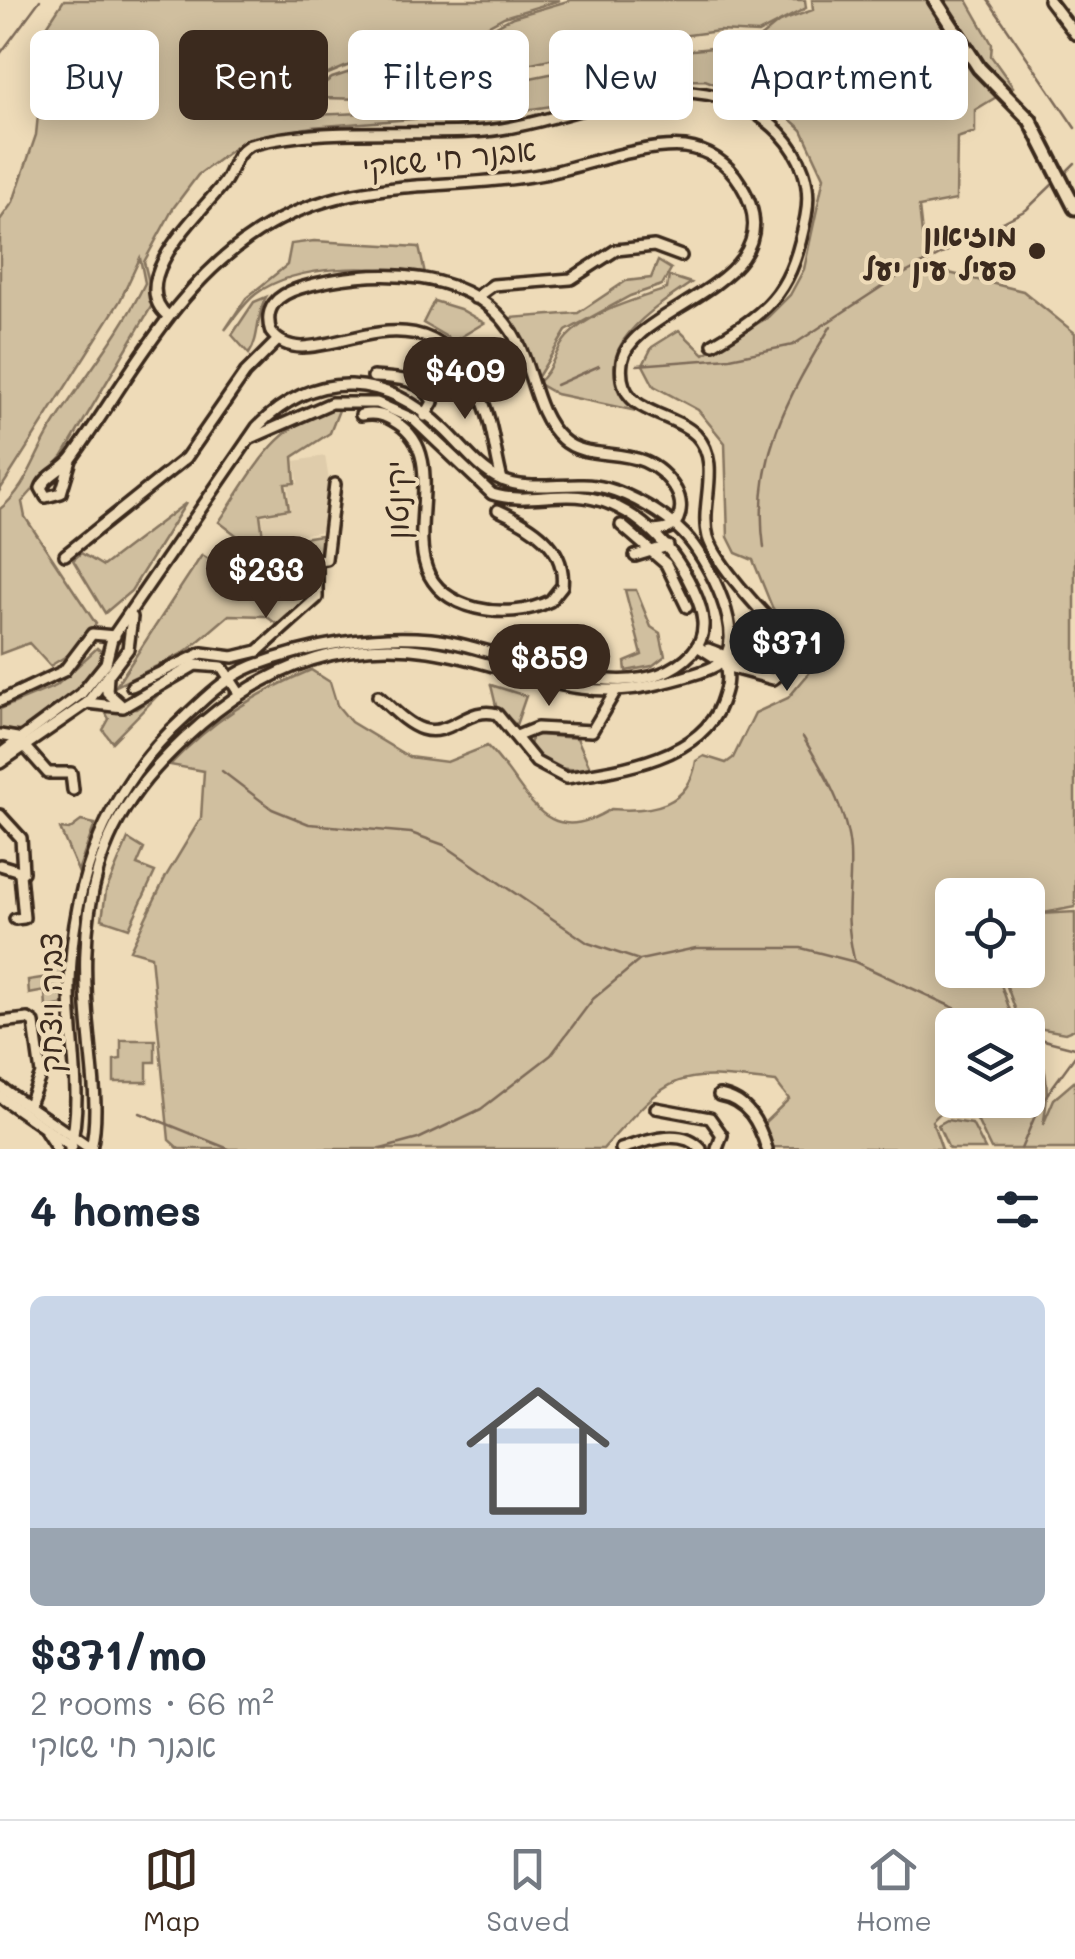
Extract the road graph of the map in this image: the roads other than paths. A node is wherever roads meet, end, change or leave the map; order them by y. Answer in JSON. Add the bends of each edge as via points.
{"nodes":[{"id":1,"x":935,"y":0,"type":"edge"},
{"id":2,"x":1049,"y":0,"type":"edge"},
{"id":3,"x":1075,"y":34,"type":"edge"},
{"id":4,"x":1075,"y":208,"type":"edge"},
{"id":5,"x":681,"y":256,"type":"dead end"},
{"id":6,"x":475,"y":298,"type":"junction"},
{"id":7,"x":168,"y":316,"type":"junction"},
{"id":8,"x":278,"y":340,"type":"junction"},
{"id":9,"x":713,"y":344,"type":"dead end"},
{"id":10,"x":373,"y":377,"type":"dead end"},
{"id":11,"x":427,"y":414,"type":"junction"},
{"id":12,"x":361,"y":415,"type":"dead end"},
{"id":13,"x":490,"y":419,"type":"junction"},
{"id":14,"x":418,"y":423,"type":"junction"},
{"id":15,"x":410,"y":432,"type":"junction"},
{"id":16,"x":243,"y":443,"type":"junction"},
{"id":17,"x":493,"y":449,"type":"junction"},
{"id":18,"x":476,"y":460,"type":"junction"},
{"id":19,"x":500,"y":479,"type":"junction"},
{"id":20,"x":57,"y":480,"type":"dead end"},
{"id":21,"x":335,"y":484,"type":"dead end"},
{"id":22,"x":499,"y":496,"type":"junction"},
{"id":23,"x":621,"y":524,"type":"dead end"},
{"id":24,"x":663,"y":529,"type":"junction"},
{"id":25,"x":686,"y":535,"type":"junction"},
{"id":26,"x":668,"y":546,"type":"junction"},
{"id":27,"x":652,"y":549,"type":"junction"},
{"id":28,"x":65,"y":556,"type":"dead end"},
{"id":29,"x":635,"y":556,"type":"dead end"},
{"id":30,"x":688,"y":606,"type":"dead end"},
{"id":31,"x":132,"y":614,"type":"junction"},
{"id":32,"x":774,"y":625,"type":"junction"},
{"id":33,"x":116,"y":636,"type":"junction"},
{"id":34,"x":86,"y":642,"type":"junction"},
{"id":35,"x":128,"y":643,"type":"junction"},
{"id":36,"x":697,"y":646,"type":"junction"},
{"id":37,"x":110,"y":648,"type":"junction"},
{"id":38,"x":123,"y":654,"type":"junction"},
{"id":39,"x":724,"y":661,"type":"junction"},
{"id":40,"x":768,"y":662,"type":"junction"},
{"id":41,"x":180,"y":667,"type":"junction"},
{"id":42,"x":782,"y":667,"type":"junction"},
{"id":43,"x":744,"y":672,"type":"junction"},
{"id":44,"x":108,"y":676,"type":"junction"},
{"id":45,"x":766,"y":676,"type":"junction"},
{"id":46,"x":229,"y":679,"type":"junction"},
{"id":47,"x":727,"y":683,"type":"junction"},
{"id":48,"x":132,"y":686,"type":"dead end"},
{"id":49,"x":596,"y":692,"type":"junction"},
{"id":50,"x":615,"y":692,"type":"junction"},
{"id":51,"x":240,"y":693,"type":"junction"},
{"id":52,"x":378,"y":696,"type":"dead end"},
{"id":53,"x":0,"y":700,"type":"edge"},
{"id":54,"x":133,"y":702,"type":"junction"},
{"id":55,"x":87,"y":703,"type":"junction"},
{"id":56,"x":604,"y":705,"type":"junction"},
{"id":57,"x":0,"y":735,"type":"edge"},
{"id":58,"x":517,"y":736,"type":"junction"},
{"id":59,"x":23,"y":744,"type":"junction"},
{"id":60,"x":0,"y":754,"type":"edge"},
{"id":61,"x":0,"y":763,"type":"edge"},
{"id":62,"x":73,"y":790,"type":"dead end"},
{"id":63,"x":0,"y":814,"type":"edge"},
{"id":64,"x":0,"y":865,"type":"edge"},
{"id":65,"x":20,"y":874,"type":"junction"},
{"id":66,"x":15,"y":918,"type":"dead end"},
{"id":67,"x":0,"y":1022,"type":"edge"},
{"id":68,"x":0,"y":1087,"type":"edge"},
{"id":69,"x":719,"y":1095,"type":"dead end"},
{"id":70,"x":0,"y":1097,"type":"edge"},
{"id":71,"x":30,"y":1104,"type":"junction"},
{"id":72,"x":656,"y":1108,"type":"dead end"},
{"id":73,"x":42,"y":1126,"type":"junction"},
{"id":74,"x":72,"y":1145,"type":"edge"},
{"id":75,"x":57,"y":1149,"type":"edge"},
{"id":76,"x":91,"y":1149,"type":"edge"},
{"id":77,"x":621,"y":1149,"type":"edge"},
{"id":78,"x":701,"y":1149,"type":"edge"},
{"id":79,"x":718,"y":1149,"type":"edge"},
{"id":80,"x":767,"y":1149,"type":"edge"}],
"edges":[{"from":1,"to":4,"type":"main road","via":[[979,68],[1030,120]]},
{"from":2,"to":3,"type":"street"},
{"from":5,"to":6,"type":"street","via":[[654,246],[616,250],[571,278],[493,286]]},
{"from":6,"to":8,"type":"street","via":[[394,274],[360,275],[281,296],[268,315]]},
{"from":6,"to":24,"type":"street","via":[[510,329],[560,438],[575,447],[639,458],[673,487],[676,505]]},
{"from":7,"to":9,"type":"street","via":[[156,295],[170,249],[250,145],[526,126],[638,94],[681,89],[725,98],[768,123],[791,146],[808,184],[788,282],[760,316]]},
{"from":7,"to":20,"type":"street","name":"אבנר חי שאקי"},
{"from":7,"to":32,"type":"street","name":"אבנר חי שאקי","via":[[233,250],[323,200],[398,184],[541,174],[687,147],[714,157],[739,180],[749,206],[750,239],[726,276],[634,338],[624,355],[626,392],[698,438],[708,460],[709,542]]},
{"from":8,"to":13,"type":"street","via":[[302,348],[386,330],[416,332],[458,360]]},
{"from":8,"to":28,"type":"street","via":[[245,373],[186,458]]},
{"from":10,"to":11,"type":"street","via":[[423,388],[433,402]]},
{"from":11,"to":14,"type":"street","name":"יקינטון"},
{"from":11,"to":16,"type":"street","via":[[394,391],[329,386],[279,408]]},
{"from":11,"to":18,"type":"street"},
{"from":12,"to":15,"type":"street","via":[[382,414]]},
{"from":13,"to":17,"type":"street"},
{"from":13,"to":19,"type":"street"},
{"from":14,"to":15,"type":"street","name":"יקינטון"},
{"from":14,"to":16,"type":"street","via":[[388,406],[343,401]]},
{"from":14,"to":22,"type":"street","via":[[477,484]]},
{"from":15,"to":22,"type":"street","name":"יקינטון","via":[[425,466],[420,509],[428,574],[463,604],[503,612],[544,604],[560,592],[563,573],[528,522],[498,510]]},
{"from":16,"to":31,"type":"street"},
{"from":17,"to":18,"type":"street"},
{"from":17,"to":19,"type":"street"},
{"from":18,"to":19,"type":"street"},
{"from":19,"to":22,"type":"street"},
{"from":19,"to":24,"type":"street","via":[[600,486],[626,495]]},
{"from":21,"to":41,"type":"street","via":[[313,604],[249,655],[202,653]]},
{"from":22,"to":24,"type":"street","via":[[592,498]]},
{"from":23,"to":27,"type":"street"},
{"from":24,"to":25,"type":"street"},
{"from":24,"to":25,"type":"street"},
{"from":24,"to":26,"type":"street"},
{"from":24,"to":27,"type":"street"},
{"from":25,"to":39,"type":"street","via":[[731,624]]},
{"from":26,"to":27,"type":"street"},
{"from":26,"to":36,"type":"street","via":[[702,611]]},
{"from":27,"to":29,"type":"street"},
{"from":27,"to":30,"type":"street"},
{"from":31,"to":33,"type":"street"},
{"from":31,"to":35,"type":"street"},
{"from":32,"to":40,"type":"street","via":[[780,646]]},
{"from":32,"to":42,"type":"street","name":"אבנר חי שאקי","via":[[787,645]]},
{"from":33,"to":34,"type":"street","via":[[99,632]]},
{"from":33,"to":35,"type":"street"},
{"from":33,"to":37,"type":"street"},
{"from":34,"to":37,"type":"street","via":[[98,639]]},
{"from":34,"to":53,"type":"street","via":[[64,672]]},
{"from":35,"to":38,"type":"street"},
{"from":36,"to":39,"type":"street"},
{"from":36,"to":46,"type":"street","name":"צביה ויצחק","via":[[660,671],[599,680],[458,643],[373,638],[271,660]]},
{"from":37,"to":38,"type":"street"},
{"from":37,"to":59,"type":"street","via":[[81,694]]},
{"from":38,"to":44,"type":"street"},
{"from":39,"to":40,"type":"street"},
{"from":39,"to":43,"type":"street"},
{"from":39,"to":47,"type":"street"},
{"from":39,"to":50,"type":"street","name":"צביה ויצחק"},
{"from":40,"to":42,"type":"street"},
{"from":40,"to":45,"type":"street"},
{"from":41,"to":46,"type":"street","via":[[220,666]]},
{"from":41,"to":48,"type":"street"},
{"from":41,"to":54,"type":"street"},
{"from":42,"to":45,"type":"street","via":[[778,678]]},
{"from":43,"to":45,"type":"street"},
{"from":43,"to":47,"type":"street"},
{"from":44,"to":54,"type":"street","via":[[111,700]]},
{"from":44,"to":55,"type":"street"},
{"from":46,"to":51,"type":"street"},
{"from":46,"to":74,"type":"street","name":"צביה ויצחק","via":[[144,757],[89,860],[72,950]]},
{"from":47,"to":58,"type":"street","via":[[716,716],[700,736],[614,768],[560,777],[536,762]]},
{"from":49,"to":50,"type":"street","name":"צביה ויצחק"},
{"from":49,"to":51,"type":"street","name":"צביה ויצחק","via":[[432,651],[390,649],[289,667]]},
{"from":49,"to":56,"type":"street"},
{"from":50,"to":56,"type":"street"},
{"from":51,"to":76,"type":"street","name":"צביה ויצחק","via":[[144,779],[100,864],[84,959],[96,1107]]},
{"from":52,"to":58,"type":"street","via":[[421,729],[440,730],[491,712]]},
{"from":54,"to":55,"type":"street"},
{"from":55,"to":59,"type":"street"},
{"from":56,"to":58,"type":"street","via":[[592,731],[538,728]]},
{"from":57,"to":59,"type":"street"},
{"from":59,"to":60,"type":"street"},
{"from":59,"to":61,"type":"street"},
{"from":59,"to":62,"type":"street","via":[[48,773],[72,773]]},
{"from":63,"to":65,"type":"street","via":[[20,838]]},
{"from":64,"to":65,"type":"street"},
{"from":65,"to":66,"type":"street","via":[[24,918]]},
{"from":67,"to":71,"type":"street","via":[[34,1023],[41,1074]]},
{"from":68,"to":71,"type":"street"},
{"from":69,"to":80,"type":"street","via":[[751,1113]]},
{"from":70,"to":73,"type":"street"},
{"from":71,"to":74,"type":"street"},
{"from":72,"to":79,"type":"street","via":[[710,1118],[722,1135]]},
{"from":73,"to":74,"type":"street"},
{"from":73,"to":75,"type":"street"},
{"from":74,"to":76,"type":"street"},
{"from":77,"to":78,"type":"street","via":[[676,1137]]}]}
